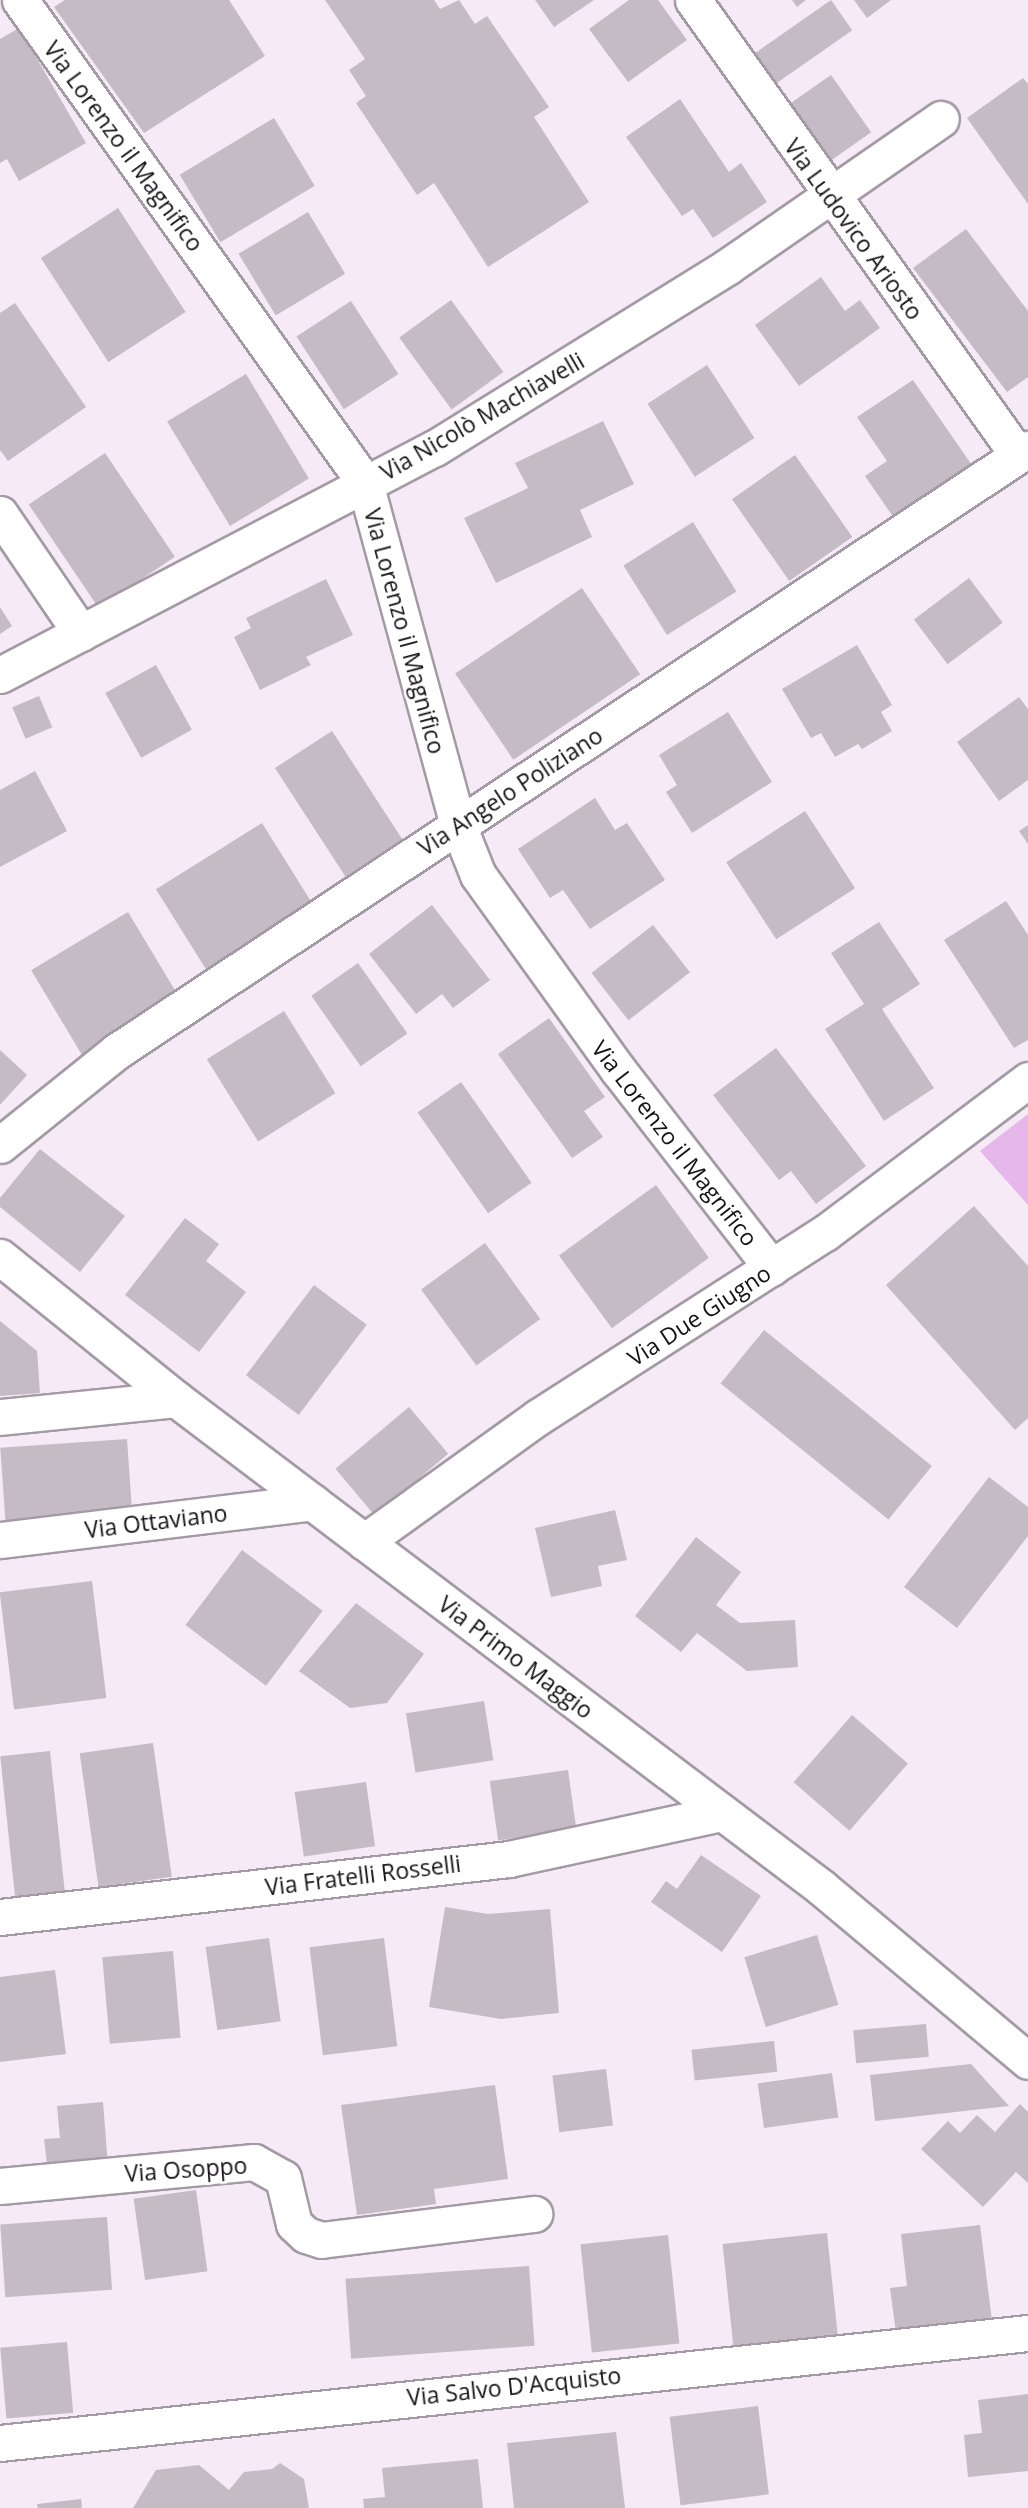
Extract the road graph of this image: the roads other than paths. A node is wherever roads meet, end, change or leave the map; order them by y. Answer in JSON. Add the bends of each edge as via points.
{"nodes":[{"id":1,"x":20,"y":0,"type":"edge"},
{"id":2,"x":693,"y":0,"type":"edge"},
{"id":3,"x":942,"y":119,"type":"dead end"},
{"id":4,"x":830,"y":196,"type":"junction"},
{"id":5,"x":1023,"y":452,"type":"edge"},
{"id":6,"x":365,"y":483,"type":"junction"},
{"id":7,"x":0,"y":514,"type":"edge"},
{"id":8,"x":81,"y":633,"type":"junction"},
{"id":9,"x":0,"y":675,"type":"edge"},
{"id":10,"x":458,"y":825,"type":"junction"},
{"id":11,"x":1028,"y":1080,"type":"edge"},
{"id":12,"x":0,"y":1145,"type":"edge"},
{"id":13,"x":0,"y":1257,"type":"edge"},
{"id":14,"x":772,"y":1268,"type":"junction"},
{"id":15,"x":176,"y":1399,"type":"junction"},
{"id":16,"x":0,"y":1417,"type":"edge"},
{"id":17,"x":313,"y":1502,"type":"junction"},
{"id":18,"x":0,"y":1540,"type":"edge"},
{"id":19,"x":364,"y":1542,"type":"junction"},
{"id":20,"x":723,"y":1813,"type":"junction"},
{"id":21,"x":0,"y":1917,"type":"edge"},
{"id":22,"x":1028,"y":2061,"type":"edge"},
{"id":23,"x":0,"y":2186,"type":"edge"},
{"id":24,"x":534,"y":2214,"type":"dead end"},
{"id":25,"x":1028,"y":2333,"type":"edge"},
{"id":26,"x":0,"y":2443,"type":"edge"}],
"edges":[{"from":1,"to":6,"type":"street","name":"Via Lorenzo il Magnifico"},
{"from":2,"to":4,"type":"street","name":"Via Ludovico Ariosto"},
{"from":3,"to":4,"type":"street","name":"Via Nicolò Machiavelli"},
{"from":4,"to":5,"type":"street","name":"Via Ludovico Ariosto"},
{"from":4,"to":6,"type":"street","name":"Via Nicolò Machiavelli","via":[[727,267],[472,426]]},
{"from":5,"to":10,"type":"street","name":"Via Angelo Poliziano"},
{"from":6,"to":8,"type":"street","name":"Via Nicolò Machiavelli"},
{"from":6,"to":10,"type":"street","name":"Via Lorenzo il Magnifico"},
{"from":7,"to":8,"type":"street"},
{"from":8,"to":9,"type":"street","name":"Via Nicolò Machiavelli"},
{"from":10,"to":12,"type":"street","name":"Via Angelo Poliziano","via":[[117,1051]]},
{"from":10,"to":14,"type":"street","name":"Via Lorenzo il Magnifico","via":[[478,875],[531,953]]},
{"from":11,"to":14,"type":"street","name":"Via Due Giugno","via":[[852,1214]]},
{"from":13,"to":15,"type":"street","name":"Via Primo Maggio"},
{"from":14,"to":19,"type":"street","name":"Via Due Giugno","via":[[538,1417]]},
{"from":15,"to":16,"type":"street"},
{"from":15,"to":17,"type":"street","name":"Via Primo Maggio"},
{"from":17,"to":18,"type":"street","name":"Via Ottaviano"},
{"from":17,"to":19,"type":"street","name":"Via Primo Maggio"},
{"from":19,"to":20,"type":"street","name":"Via Primo Maggio"},
{"from":20,"to":21,"type":"street","name":"Via Fratelli Rosselli","via":[[509,1858]]},
{"from":20,"to":22,"type":"street","name":"Via Primo Maggio","via":[[822,1888]]},
{"from":23,"to":24,"type":"street","name":"Via Osoppo","via":[[254,2162],[283,2178],[294,2224],[321,2240]]},
{"from":25,"to":26,"type":"street","name":"Via Salvo D'Acquisto"}]}
